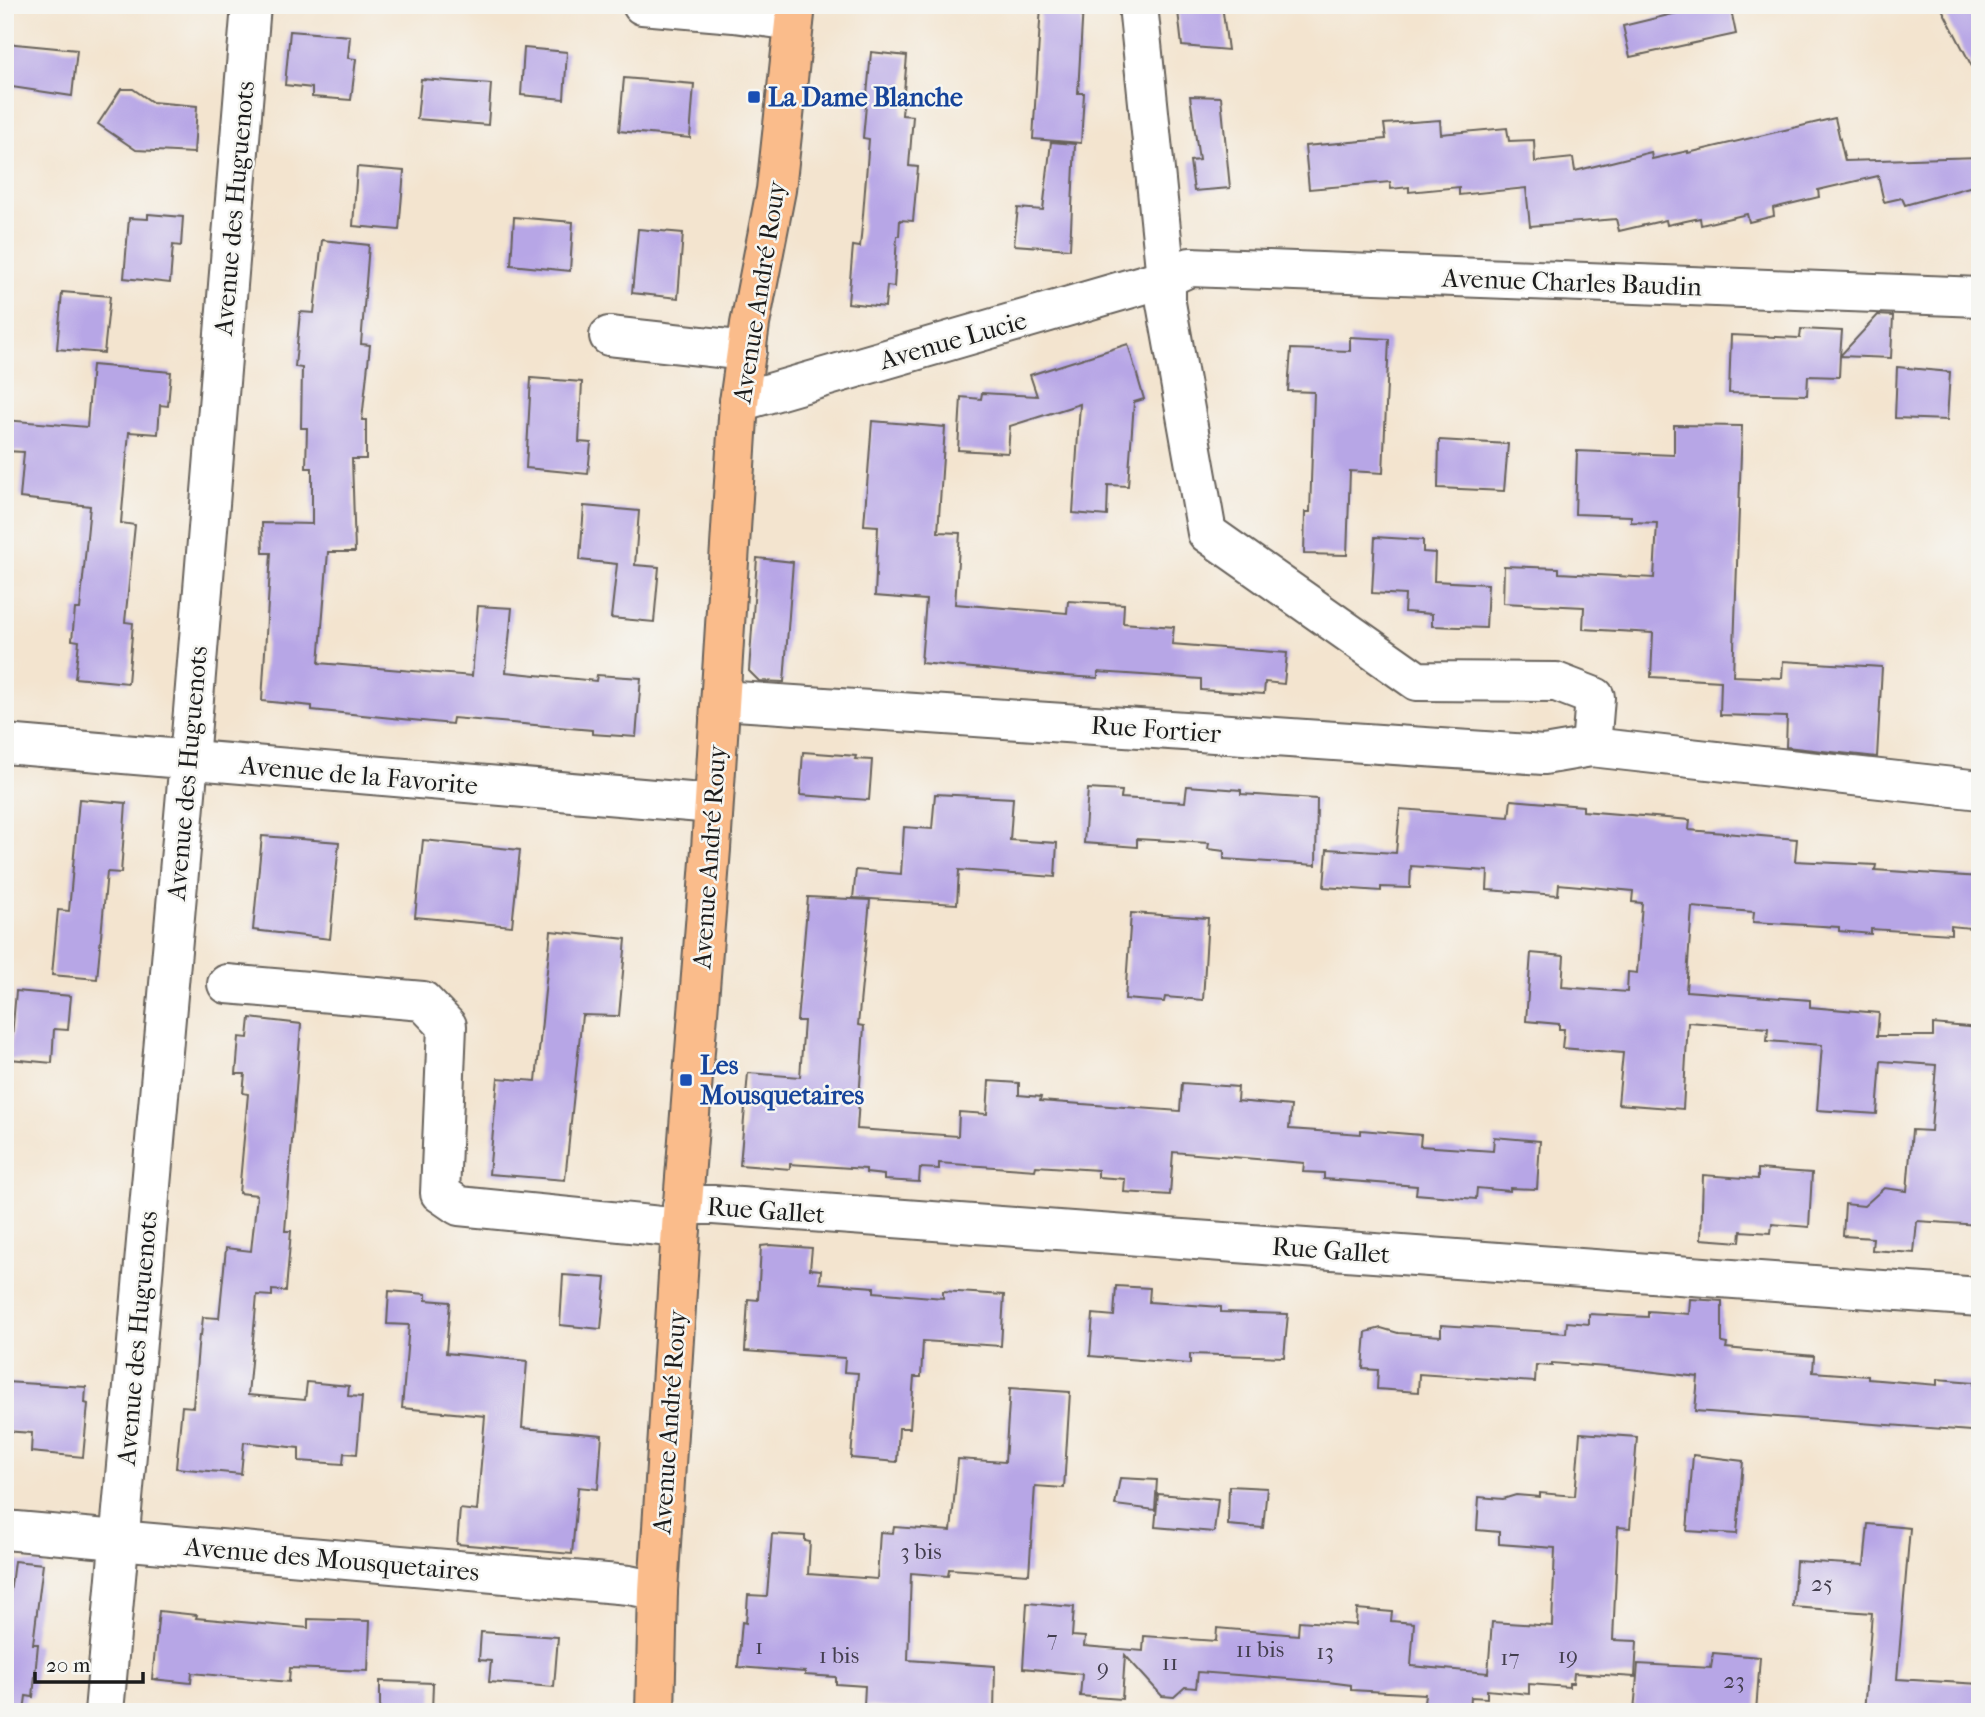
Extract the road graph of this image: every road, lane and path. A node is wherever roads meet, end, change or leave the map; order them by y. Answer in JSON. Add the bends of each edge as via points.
{"nodes":[{"id":1,"x":251,"y":5,"type":"edge"},
{"id":2,"x":642,"y":5,"type":"edge"},
{"id":3,"x":1138,"y":5,"type":"edge"},
{"id":4,"x":795,"y":13,"type":"edge"},
{"id":5,"x":1167,"y":278,"type":"junction"},
{"id":6,"x":1980,"y":297,"type":"edge"},
{"id":7,"x":608,"y":336,"type":"dead end"},
{"id":8,"x":747,"y":351,"type":"junction"},
{"id":9,"x":739,"y":402,"type":"junction"},
{"id":10,"x":720,"y":700,"type":"junction"},
{"id":11,"x":5,"y":744,"type":"edge"},
{"id":12,"x":1591,"y":747,"type":"junction"},
{"id":13,"x":189,"y":760,"type":"junction"},
{"id":14,"x":1980,"y":790,"type":"edge"},
{"id":15,"x":713,"y":804,"type":"junction"},
{"id":16,"x":227,"y":984,"type":"dead end"},
{"id":17,"x":682,"y":1217,"type":"junction"},
{"id":18,"x":1980,"y":1297,"type":"edge"},
{"id":19,"x":5,"y":1530,"type":"edge"},
{"id":20,"x":119,"y":1540,"type":"junction"},
{"id":21,"x":658,"y":1591,"type":"junction"},
{"id":22,"x":104,"y":1712,"type":"edge"},
{"id":23,"x":655,"y":1712,"type":"edge"}],
"edges":[{"from":1,"to":13,"type":"street","name":"Avenue des Huguenots"},
{"from":2,"to":4,"type":"street"},
{"from":3,"to":5,"type":"street"},
{"from":4,"to":8,"type":"main road","name":"Avenue André Rouy","via":[[776,190]]},
{"from":5,"to":6,"type":"street","name":"Avenue Charles Baudin","via":[[1190,267]]},
{"from":5,"to":9,"type":"street","name":"Avenue Lucie"},
{"from":5,"to":12,"type":"street","via":[[1166,303],[1207,533],[1417,681],[1556,682],[1595,697]]},
{"from":7,"to":8,"type":"street"},
{"from":8,"to":9,"type":"main road","name":"Avenue André Rouy"},
{"from":9,"to":10,"type":"main road","name":"Avenue André Rouy"},
{"from":10,"to":12,"type":"street","name":"Rue Fortier","via":[[1544,755]]},
{"from":10,"to":15,"type":"main road","name":"Avenue André Rouy"},
{"from":11,"to":13,"type":"street","name":"Avenue de la Favorite"},
{"from":12,"to":14,"type":"street","name":"Rue Fortier"},
{"from":13,"to":15,"type":"street","name":"Avenue de la Favorite"},
{"from":13,"to":20,"type":"street","name":"Avenue des Huguenots"},
{"from":15,"to":17,"type":"main road","name":"Avenue André Rouy"},
{"from":16,"to":17,"type":"street","name":"Rue Gallet","via":[[423,1001],[447,1026],[440,1193],[458,1206]]},
{"from":17,"to":18,"type":"street","name":"Rue Gallet","via":[[713,1205]]},
{"from":17,"to":21,"type":"main road","name":"Avenue André Rouy"},
{"from":19,"to":20,"type":"street","name":"Avenue des Mousquetaires"},
{"from":20,"to":21,"type":"street","name":"Avenue des Mousquetaires"},
{"from":20,"to":22,"type":"street","name":"Avenue des Huguenots"},
{"from":21,"to":23,"type":"main road","name":"Avenue André Rouy"}]}
